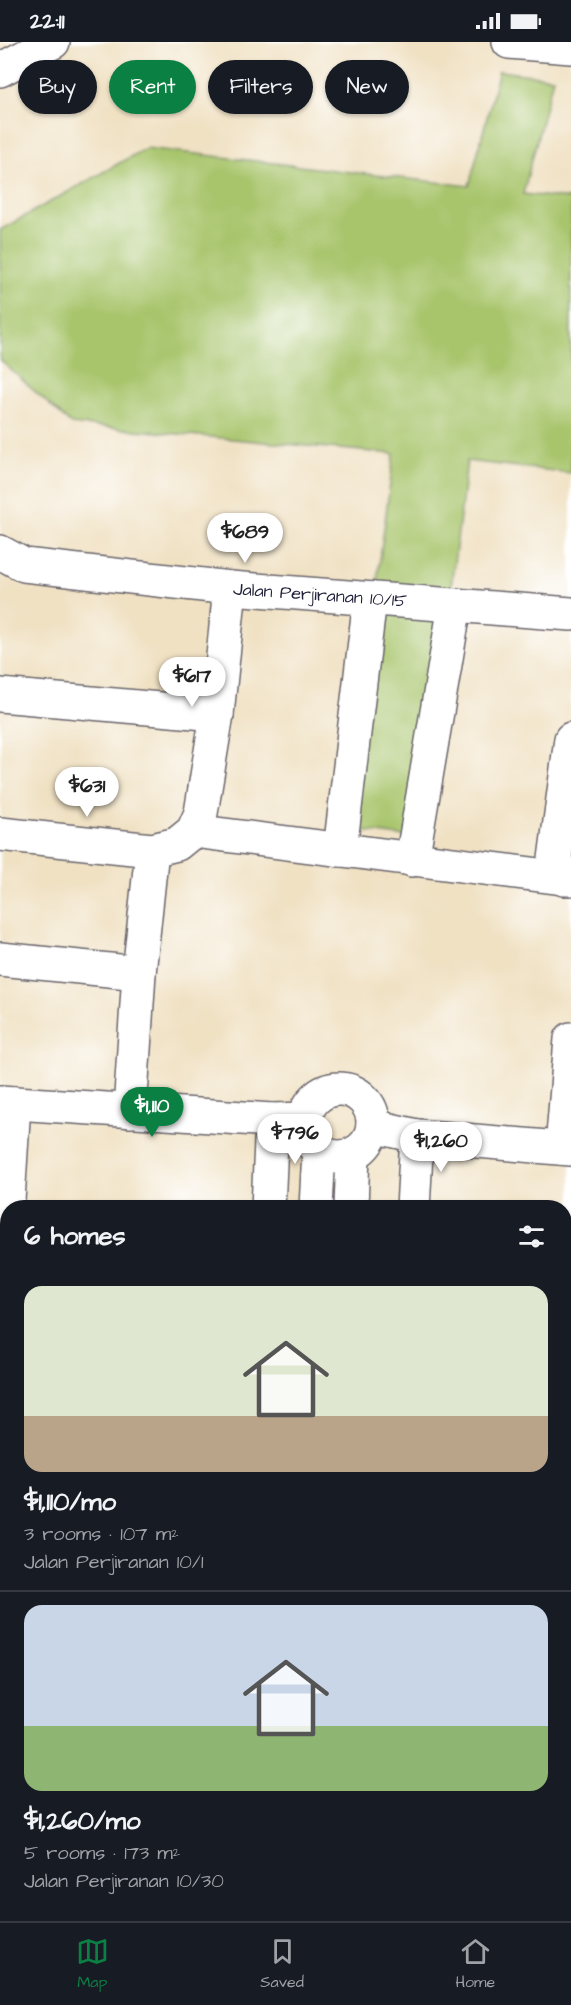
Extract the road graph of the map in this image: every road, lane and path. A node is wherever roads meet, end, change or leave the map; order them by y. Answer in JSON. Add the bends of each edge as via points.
{"nodes":[{"id":1,"x":53,"y":42,"type":"edge"},
{"id":2,"x":509,"y":42,"type":"edge"},
{"id":3,"x":571,"y":47,"type":"edge"},
{"id":4,"x":0,"y":70,"type":"edge"},
{"id":5,"x":0,"y":552,"type":"edge"},
{"id":6,"x":230,"y":588,"type":"junction"},
{"id":7,"x":370,"y":599,"type":"junction"},
{"id":8,"x":455,"y":605,"type":"junction"},
{"id":9,"x":571,"y":614,"type":"edge"},
{"id":10,"x":0,"y":695,"type":"edge"},
{"id":11,"x":217,"y":714,"type":"junction"},
{"id":12,"x":571,"y":746,"type":"edge"},
{"id":13,"x":193,"y":831,"type":"junction"},
{"id":14,"x":0,"y":834,"type":"edge"},
{"id":15,"x":152,"y":850,"type":"junction"},
{"id":16,"x":340,"y":850,"type":"junction"},
{"id":17,"x":412,"y":860,"type":"junction"},
{"id":18,"x":567,"y":879,"type":"edge"},
{"id":19,"x":0,"y":959,"type":"edge"},
{"id":20,"x":139,"y":973,"type":"junction"},
{"id":21,"x":571,"y":1039,"type":"edge"},
{"id":22,"x":7,"y":1103,"type":"edge"},
{"id":23,"x":130,"y":1112,"type":"junction"},
{"id":24,"x":305,"y":1119,"type":"junction"},
{"id":25,"x":272,"y":1120,"type":"junction"},
{"id":26,"x":373,"y":1126,"type":"junction"},
{"id":27,"x":417,"y":1136,"type":"junction"},
{"id":28,"x":566,"y":1148,"type":"edge"},
{"id":29,"x":319,"y":1150,"type":"junction"},
{"id":30,"x":353,"y":1154,"type":"junction"},
{"id":31,"x":4,"y":1200,"type":"edge"},
{"id":32,"x":268,"y":1200,"type":"edge"},
{"id":33,"x":316,"y":1200,"type":"edge"},
{"id":34,"x":351,"y":1200,"type":"edge"},
{"id":35,"x":413,"y":1200,"type":"edge"}],
"edges":[{"from":1,"to":4,"type":"street"},
{"from":2,"to":3,"type":"street"},
{"from":5,"to":6,"type":"street","name":"Jalan Perjiranan 10/15","via":[[24,564]]},
{"from":6,"to":7,"type":"street","name":"Jalan Perjiranan 10/15"},
{"from":6,"to":11,"type":"street"},
{"from":7,"to":8,"type":"street","name":"Jalan Perjiranan 10/15"},
{"from":7,"to":16,"type":"street"},
{"from":8,"to":9,"type":"street","name":"Jalan Perjiranan 10/15"},
{"from":8,"to":17,"type":"street"},
{"from":10,"to":11,"type":"street"},
{"from":11,"to":13,"type":"street","via":[[201,813]]},
{"from":12,"to":18,"type":"street","via":[[555,859]]},
{"from":13,"to":15,"type":"street","via":[[177,844]]},
{"from":13,"to":16,"type":"street"},
{"from":14,"to":15,"type":"street"},
{"from":15,"to":20,"type":"street"},
{"from":16,"to":17,"type":"street"},
{"from":17,"to":18,"type":"street"},
{"from":19,"to":20,"type":"street"},
{"from":20,"to":23,"type":"street"},
{"from":21,"to":28,"type":"street"},
{"from":22,"to":23,"type":"street"},
{"from":22,"to":31,"type":"street"},
{"from":23,"to":25,"type":"street"},
{"from":24,"to":25,"type":"street"},
{"from":24,"to":26,"type":"street","via":[[309,1107],[325,1091],[349,1090],[367,1104]]},
{"from":24,"to":29,"type":"street","via":[[306,1130]]},
{"from":25,"to":32,"type":"street"},
{"from":26,"to":27,"type":"street"},
{"from":26,"to":30,"type":"street","via":[[363,1148]]},
{"from":27,"to":28,"type":"street"},
{"from":27,"to":35,"type":"street"},
{"from":29,"to":30,"type":"street","via":[[341,1157]]},
{"from":29,"to":33,"type":"street"},
{"from":30,"to":34,"type":"street"}]}
